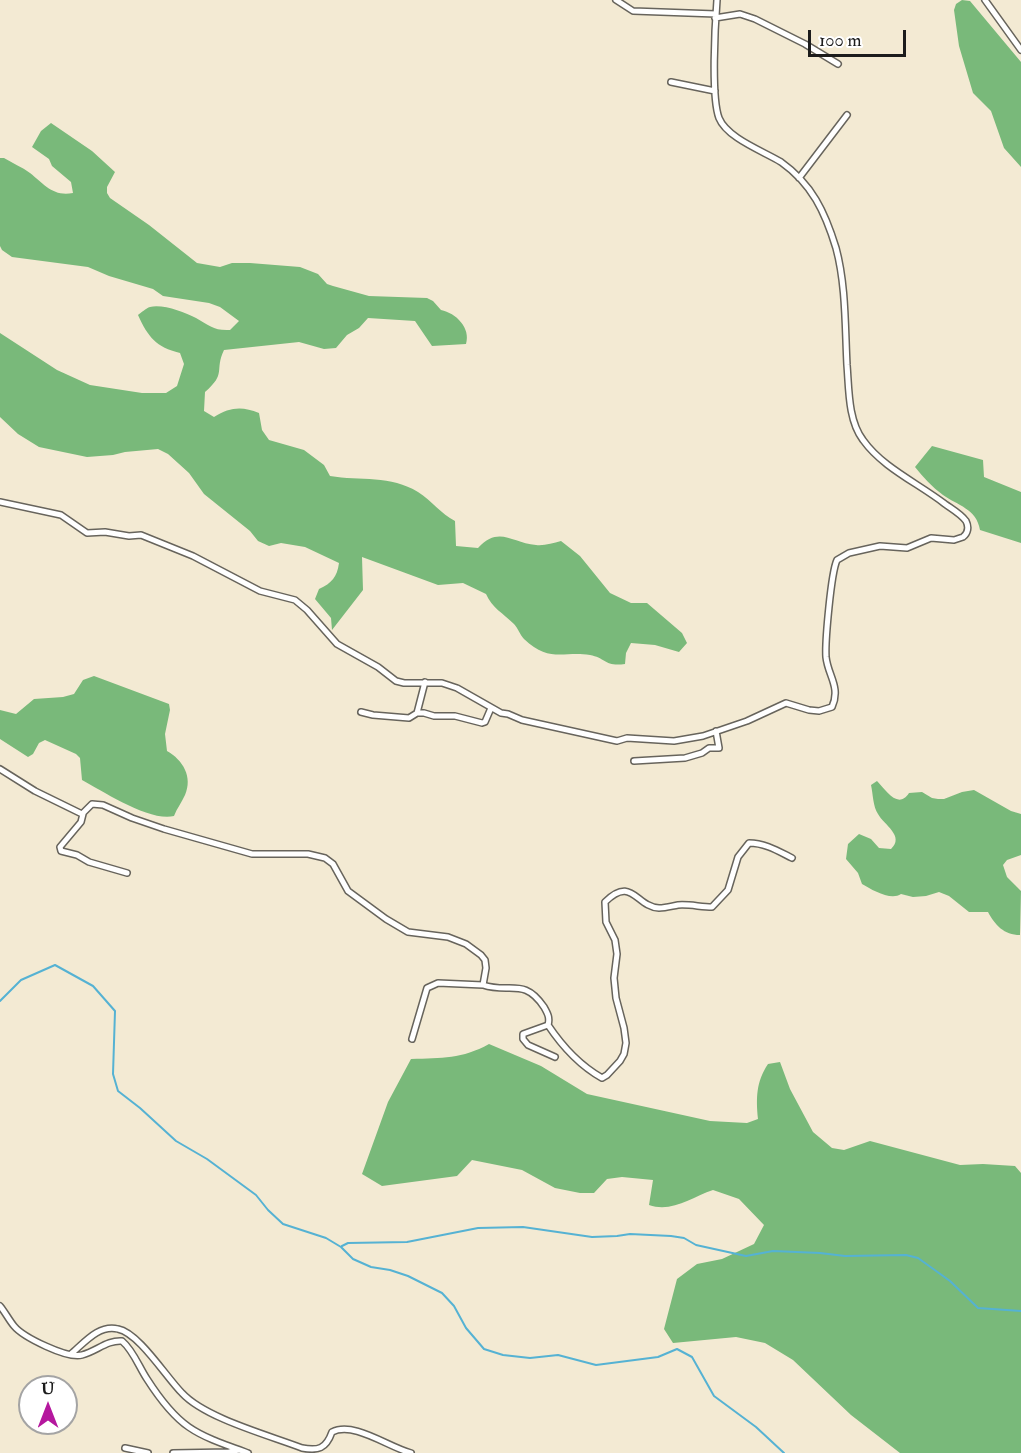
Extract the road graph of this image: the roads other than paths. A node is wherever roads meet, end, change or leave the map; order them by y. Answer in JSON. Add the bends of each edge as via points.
{"nodes":[{"id":1,"x":616,"y":0,"type":"edge"},
{"id":2,"x":717,"y":0,"type":"edge"},
{"id":3,"x":985,"y":0,"type":"edge"},
{"id":4,"x":716,"y":16,"type":"junction"},
{"id":5,"x":1021,"y":50,"type":"edge"},
{"id":6,"x":838,"y":64,"type":"dead end"},
{"id":7,"x":671,"y":82,"type":"dead end"},
{"id":8,"x":715,"y":91,"type":"junction"},
{"id":9,"x":847,"y":115,"type":"dead end"},
{"id":10,"x":799,"y":178,"type":"junction"},
{"id":11,"x":0,"y":502,"type":"edge"},
{"id":12,"x":425,"y":682,"type":"junction"},
{"id":13,"x":492,"y":708,"type":"junction"},
{"id":14,"x":361,"y":712,"type":"dead end"},
{"id":15,"x":417,"y":712,"type":"junction"},
{"id":16,"x":716,"y":731,"type":"junction"},
{"id":17,"x":634,"y":760,"type":"dead end"},
{"id":18,"x":0,"y":769,"type":"edge"},
{"id":19,"x":83,"y":814,"type":"junction"},
{"id":20,"x":792,"y":858,"type":"dead end"},
{"id":21,"x":127,"y":873,"type":"dead end"},
{"id":22,"x":483,"y":984,"type":"junction"},
{"id":23,"x":548,"y":1025,"type":"junction"},
{"id":24,"x":412,"y":1039,"type":"dead end"},
{"id":25,"x":555,"y":1058,"type":"dead end"},
{"id":26,"x":0,"y":1306,"type":"edge"},
{"id":27,"x":72,"y":1354,"type":"junction"},
{"id":28,"x":125,"y":1448,"type":"dead end"},
{"id":29,"x":240,"y":1450,"type":"junction"},
{"id":30,"x":148,"y":1453,"type":"edge"},
{"id":31,"x":173,"y":1453,"type":"edge"},
{"id":32,"x":248,"y":1453,"type":"edge"},
{"id":33,"x":411,"y":1453,"type":"edge"}],
"edges":[{"from":1,"to":4,"type":"street","via":[[633,11]]},
{"from":2,"to":4,"type":"street"},
{"from":3,"to":5,"type":"street"},
{"from":4,"to":6,"type":"street","via":[[740,14],[755,19]]},
{"from":4,"to":8,"type":"street"},
{"from":7,"to":8,"type":"street"},
{"from":8,"to":10,"type":"street","via":[[724,127]]},
{"from":9,"to":10,"type":"street"},
{"from":10,"to":16,"type":"street","via":[[815,196],[836,249],[852,417],[861,438],[886,463],[964,519],[968,530],[954,540],[931,538],[907,548],[880,546],[837,560],[826,648],[836,686],[832,707],[809,710],[781,704]]},
{"from":11,"to":12,"type":"street","via":[[61,514],[87,533],[141,535],[193,556],[260,591],[295,600],[336,644],[396,681]]},
{"from":12,"to":13,"type":"street","via":[[451,686]]},
{"from":12,"to":15,"type":"street"},
{"from":13,"to":15,"type":"street","via":[[482,723]]},
{"from":13,"to":16,"type":"street","via":[[522,720],[617,741],[683,740]]},
{"from":14,"to":15,"type":"street","via":[[409,718]]},
{"from":16,"to":17,"type":"street","via":[[719,748],[685,758]]},
{"from":18,"to":19,"type":"street"},
{"from":19,"to":21,"type":"street","via":[[61,851]]},
{"from":19,"to":22,"type":"street","via":[[92,804],[103,805],[151,825],[252,854],[308,854],[326,858],[348,891],[386,919],[408,932],[435,934],[466,944],[481,955],[486,968]]},
{"from":20,"to":23,"type":"street","via":[[748,843],[738,857],[728,890],[712,907],[660,908],[625,892],[612,895],[605,902],[606,922],[615,940],[616,998],[626,1043],[624,1054],[607,1075],[602,1078],[576,1059]]},
{"from":22,"to":23,"type":"street","via":[[527,990],[549,1016]]},
{"from":22,"to":24,"type":"street","via":[[438,983],[427,988]]},
{"from":23,"to":25,"type":"street","via":[[523,1034],[523,1039]]},
{"from":26,"to":27,"type":"street","via":[[15,1327],[28,1336]]},
{"from":27,"to":29,"type":"street","via":[[83,1355],[110,1342],[122,1341],[170,1412],[191,1430]]},
{"from":27,"to":33,"type":"street","via":[[93,1335],[118,1329],[139,1343],[194,1405],[217,1416],[302,1448],[321,1450],[332,1432],[345,1428]]},
{"from":28,"to":30,"type":"street"},
{"from":29,"to":31,"type":"street"},
{"from":29,"to":32,"type":"street"}]}
